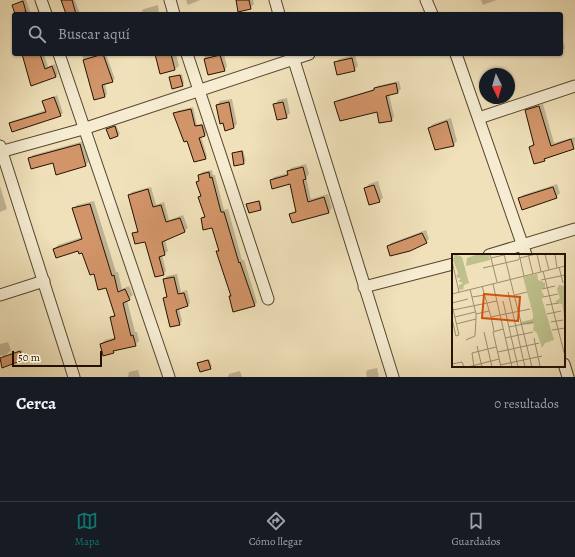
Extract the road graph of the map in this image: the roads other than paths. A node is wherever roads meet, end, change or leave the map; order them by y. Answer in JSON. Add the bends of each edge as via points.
{"nodes":[{"id":1,"x":41,"y":0,"type":"edge"},
{"id":2,"x":170,"y":0,"type":"edge"},
{"id":3,"x":275,"y":0,"type":"edge"},
{"id":4,"x":426,"y":0,"type":"edge"},
{"id":5,"x":45,"y":12,"type":"edge"},
{"id":6,"x":173,"y":12,"type":"edge"},
{"id":7,"x":278,"y":12,"type":"edge"},
{"id":8,"x":431,"y":12,"type":"edge"},
{"id":9,"x":60,"y":56,"type":"edge"},
{"id":10,"x":188,"y":56,"type":"edge"},
{"id":11,"x":293,"y":56,"type":"edge"},
{"id":12,"x":457,"y":56,"type":"edge"},
{"id":13,"x":575,"y":86,"type":"edge"},
{"id":14,"x":198,"y":90,"type":"junction"},
{"id":15,"x":479,"y":118,"type":"junction"},
{"id":16,"x":83,"y":129,"type":"junction"},
{"id":17,"x":1,"y":150,"type":"edge"},
{"id":18,"x":575,"y":229,"type":"edge"},
{"id":19,"x":525,"y":250,"type":"edge"},
{"id":20,"x":497,"y":254,"type":"edge"},
{"id":21,"x":452,"y":264,"type":"edge"},
{"id":22,"x":44,"y":281,"type":"junction"},
{"id":23,"x":364,"y":288,"type":"junction"},
{"id":24,"x":0,"y":295,"type":"edge"},
{"id":25,"x":268,"y":299,"type":"dead end"},
{"id":26,"x":74,"y":377,"type":"edge"},
{"id":27,"x":169,"y":377,"type":"edge"},
{"id":28,"x":393,"y":377,"type":"edge"}],
"edges":[{"from":1,"to":5,"type":"street"},
{"from":2,"to":6,"type":"street"},
{"from":3,"to":7,"type":"street"},
{"from":4,"to":8,"type":"street"},
{"from":9,"to":16,"type":"street"},
{"from":10,"to":14,"type":"street"},
{"from":11,"to":14,"type":"street"},
{"from":11,"to":23,"type":"street"},
{"from":12,"to":15,"type":"street"},
{"from":13,"to":15,"type":"street"},
{"from":14,"to":16,"type":"street"},
{"from":14,"to":25,"type":"street"},
{"from":15,"to":19,"type":"street"},
{"from":16,"to":17,"type":"street"},
{"from":16,"to":27,"type":"street"},
{"from":17,"to":22,"type":"street"},
{"from":18,"to":19,"type":"street"},
{"from":19,"to":20,"type":"street"},
{"from":21,"to":23,"type":"street"},
{"from":22,"to":24,"type":"street"},
{"from":22,"to":26,"type":"street"},
{"from":23,"to":28,"type":"street"}]}
